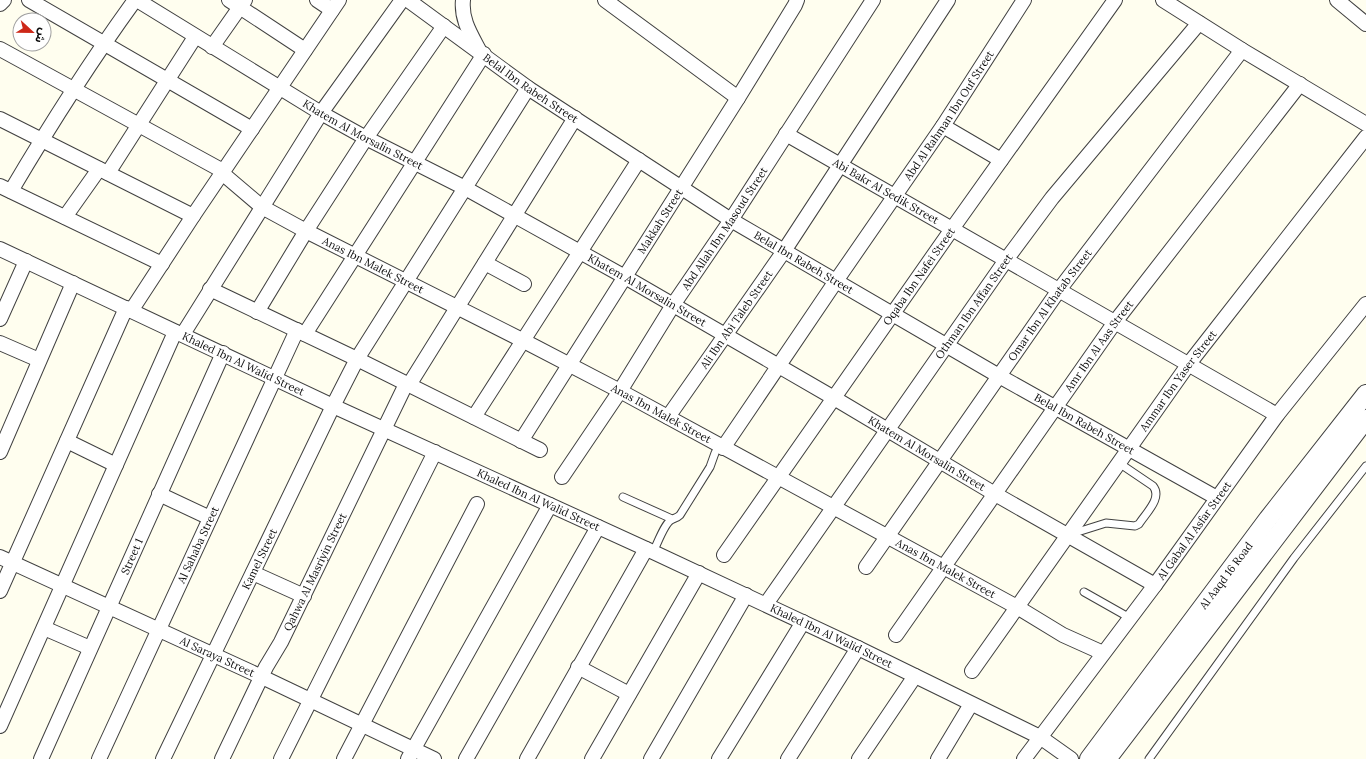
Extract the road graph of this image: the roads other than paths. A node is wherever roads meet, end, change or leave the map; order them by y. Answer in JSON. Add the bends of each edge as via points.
{"nodes":[{"id":1,"x":4,"y":0,"type":"edge"},
{"id":2,"x":29,"y":0,"type":"edge"},
{"id":3,"x":136,"y":0,"type":"edge"},
{"id":4,"x":317,"y":0,"type":"edge"},
{"id":5,"x":402,"y":0,"type":"edge"},
{"id":6,"x":408,"y":0,"type":"edge"},
{"id":7,"x":463,"y":0,"type":"edge"},
{"id":8,"x":605,"y":0,"type":"edge"},
{"id":9,"x":797,"y":0,"type":"edge"},
{"id":10,"x":873,"y":0,"type":"edge"},
{"id":11,"x":948,"y":0,"type":"edge"},
{"id":12,"x":1024,"y":0,"type":"edge"},
{"id":13,"x":1115,"y":0,"type":"edge"},
{"id":14,"x":1163,"y":0,"type":"edge"},
{"id":15,"x":1337,"y":0,"type":"edge"},
{"id":16,"x":238,"y":2,"type":"edge"},
{"id":17,"x":0,"y":4,"type":"edge"},
{"id":18,"x":336,"y":5,"type":"edge"},
{"id":19,"x":1199,"y":23,"type":"junction"},
{"id":20,"x":1366,"y":24,"type":"edge"},
{"id":21,"x":444,"y":26,"type":"junction"},
{"id":22,"x":195,"y":37,"type":"junction"},
{"id":23,"x":104,"y":43,"type":"junction"},
{"id":24,"x":212,"y":47,"type":"junction"},
{"id":25,"x":0,"y":49,"type":"edge"},
{"id":26,"x":305,"y":50,"type":"junction"},
{"id":27,"x":1242,"y":50,"type":"junction"},
{"id":28,"x":482,"y":53,"type":"junction"},
{"id":29,"x":167,"y":80,"type":"junction"},
{"id":30,"x":1300,"y":84,"type":"junction"},
{"id":31,"x":280,"y":88,"type":"junction"},
{"id":32,"x":528,"y":88,"type":"junction"},
{"id":33,"x":73,"y":89,"type":"junction"},
{"id":34,"x":738,"y":98,"type":"junction"},
{"id":35,"x":321,"y":113,"type":"junction"},
{"id":36,"x":575,"y":118,"type":"junction"},
{"id":37,"x":0,"y":119,"type":"edge"},
{"id":38,"x":1366,"y":124,"type":"edge"},
{"id":39,"x":139,"y":125,"type":"junction"},
{"id":40,"x":943,"y":126,"type":"junction"},
{"id":41,"x":252,"y":129,"type":"junction"},
{"id":42,"x":786,"y":134,"type":"junction"},
{"id":43,"x":1366,"y":137,"type":"edge"},
{"id":44,"x":366,"y":138,"type":"junction"},
{"id":45,"x":41,"y":140,"type":"junction"},
{"id":46,"x":639,"y":160,"type":"junction"},
{"id":47,"x":1001,"y":160,"type":"junction"},
{"id":48,"x":415,"y":163,"type":"junction"},
{"id":49,"x":841,"y":165,"type":"junction"},
{"id":50,"x":104,"y":171,"type":"junction"},
{"id":51,"x":222,"y":172,"type":"junction"},
{"id":52,"x":465,"y":188,"type":"junction"},
{"id":53,"x":681,"y":188,"type":"junction"},
{"id":54,"x":6,"y":189,"type":"edge"},
{"id":55,"x":895,"y":196,"type":"junction"},
{"id":56,"x":262,"y":206,"type":"junction"},
{"id":57,"x":193,"y":216,"type":"junction"},
{"id":58,"x":514,"y":216,"type":"junction"},
{"id":59,"x":65,"y":217,"type":"junction"},
{"id":60,"x":730,"y":220,"type":"junction"},
{"id":61,"x":952,"y":229,"type":"junction"},
{"id":62,"x":306,"y":231,"type":"junction"},
{"id":63,"x":0,"y":249,"type":"edge"},
{"id":64,"x":579,"y":251,"type":"junction"},
{"id":65,"x":784,"y":251,"type":"junction"},
{"id":66,"x":355,"y":256,"type":"junction"},
{"id":67,"x":1006,"y":260,"type":"junction"},
{"id":68,"x":26,"y":261,"type":"junction"},
{"id":69,"x":162,"y":264,"type":"junction"},
{"id":70,"x":485,"y":264,"type":"junction"},
{"id":71,"x":625,"y":277,"type":"junction"},
{"id":72,"x":836,"y":280,"type":"junction"},
{"id":73,"x":406,"y":282,"type":"junction"},
{"id":74,"x":73,"y":283,"type":"junction"},
{"id":75,"x":524,"y":284,"type":"dead end"},
{"id":76,"x":210,"y":289,"type":"junction"},
{"id":77,"x":1059,"y":290,"type":"junction"},
{"id":78,"x":1366,"y":304,"type":"edge"},
{"id":79,"x":673,"y":305,"type":"junction"},
{"id":80,"x":457,"y":307,"type":"junction"},
{"id":81,"x":128,"y":309,"type":"junction"},
{"id":82,"x":257,"y":312,"type":"junction"},
{"id":83,"x":893,"y":314,"type":"junction"},
{"id":84,"x":0,"y":319,"type":"edge"},
{"id":85,"x":1115,"y":322,"type":"junction"},
{"id":86,"x":301,"y":332,"type":"junction"},
{"id":87,"x":179,"y":333,"type":"junction"},
{"id":88,"x":726,"y":336,"type":"junction"},
{"id":89,"x":522,"y":340,"type":"junction"},
{"id":90,"x":0,"y":343,"type":"edge"},
{"id":91,"x":946,"y":345,"type":"junction"},
{"id":92,"x":223,"y":353,"type":"junction"},
{"id":93,"x":358,"y":359,"type":"junction"},
{"id":94,"x":39,"y":360,"type":"junction"},
{"id":95,"x":570,"y":365,"type":"junction"},
{"id":96,"x":1188,"y":365,"type":"junction"},
{"id":97,"x":778,"y":366,"type":"junction"},
{"id":98,"x":999,"y":376,"type":"junction"},
{"id":99,"x":275,"y":378,"type":"junction"},
{"id":100,"x":408,"y":384,"type":"junction"},
{"id":101,"x":620,"y":391,"type":"junction"},
{"id":102,"x":1366,"y":394,"type":"edge"},
{"id":103,"x":834,"y":398,"type":"junction"},
{"id":104,"x":333,"y":406,"type":"junction"},
{"id":105,"x":1055,"y":407,"type":"junction"},
{"id":106,"x":1277,"y":415,"type":"junction"},
{"id":107,"x":474,"y":417,"type":"junction"},
{"id":108,"x":668,"y":417,"type":"junction"},
{"id":109,"x":1366,"y":419,"type":"edge"},
{"id":110,"x":384,"y":429,"type":"junction"},
{"id":111,"x":887,"y":430,"type":"junction"},
{"id":112,"x":67,"y":441,"type":"junction"},
{"id":113,"x":521,"y":441,"type":"junction"},
{"id":114,"x":721,"y":446,"type":"junction"},
{"id":115,"x":1129,"y":449,"type":"junction"},
{"id":116,"x":540,"y":450,"type":"dead end"},
{"id":117,"x":0,"y":452,"type":"edge"},
{"id":118,"x":435,"y":452,"type":"junction"},
{"id":119,"x":940,"y":462,"type":"junction"},
{"id":120,"x":1119,"y":463,"type":"junction"},
{"id":121,"x":116,"y":464,"type":"junction"},
{"id":122,"x":1366,"y":466,"type":"edge"},
{"id":123,"x":562,"y":477,"type":"dead end"},
{"id":124,"x":778,"y":477,"type":"junction"},
{"id":125,"x":159,"y":494,"type":"junction"},
{"id":126,"x":995,"y":494,"type":"junction"},
{"id":127,"x":623,"y":497,"type":"dead end"},
{"id":128,"x":1217,"y":498,"type":"junction"},
{"id":129,"x":477,"y":504,"type":"dead end"},
{"id":130,"x":550,"y":505,"type":"junction"},
{"id":131,"x":833,"y":507,"type":"junction"},
{"id":132,"x":210,"y":518,"type":"junction"},
{"id":133,"x":672,"y":519,"type":"junction"},
{"id":134,"x":598,"y":527,"type":"junction"},
{"id":135,"x":1068,"y":536,"type":"junction"},
{"id":136,"x":887,"y":537,"type":"junction"},
{"id":137,"x":649,"y":550,"type":"junction"},
{"id":138,"x":724,"y":555,"type":"dead end"},
{"id":139,"x":6,"y":560,"type":"edge"},
{"id":140,"x":866,"y":567,"type":"dead end"},
{"id":141,"x":943,"y":567,"type":"junction"},
{"id":142,"x":253,"y":573,"type":"junction"},
{"id":143,"x":698,"y":573,"type":"junction"},
{"id":144,"x":62,"y":585,"type":"junction"},
{"id":145,"x":1154,"y":586,"type":"junction"},
{"id":146,"x":0,"y":591,"type":"edge"},
{"id":147,"x":1084,"y":592,"type":"dead end"},
{"id":148,"x":746,"y":595,"type":"junction"},
{"id":149,"x":304,"y":596,"type":"junction"},
{"id":150,"x":766,"y":604,"type":"junction"},
{"id":151,"x":109,"y":607,"type":"junction"},
{"id":152,"x":1017,"y":607,"type":"junction"},
{"id":153,"x":1130,"y":618,"type":"junction"},
{"id":154,"x":803,"y":622,"type":"junction"},
{"id":155,"x":44,"y":628,"type":"junction"},
{"id":156,"x":158,"y":629,"type":"junction"},
{"id":157,"x":896,"y":635,"type":"dead end"},
{"id":158,"x":90,"y":648,"type":"junction"},
{"id":159,"x":858,"y":648,"type":"junction"},
{"id":160,"x":1103,"y":653,"type":"junction"},
{"id":161,"x":213,"y":655,"type":"junction"},
{"id":162,"x":578,"y":667,"type":"junction"},
{"id":163,"x":972,"y":671,"type":"dead end"},
{"id":164,"x":915,"y":676,"type":"junction"},
{"id":165,"x":262,"y":677,"type":"junction"},
{"id":166,"x":629,"y":694,"type":"junction"},
{"id":167,"x":311,"y":701,"type":"junction"},
{"id":168,"x":971,"y":704,"type":"junction"},
{"id":169,"x":362,"y":724,"type":"junction"},
{"id":170,"x":0,"y":726,"type":"edge"},
{"id":171,"x":1040,"y":738,"type":"junction"},
{"id":172,"x":410,"y":754,"type":"edge"},
{"id":173,"x":41,"y":759,"type":"edge"},
{"id":174,"x":98,"y":759,"type":"edge"},
{"id":175,"x":163,"y":759,"type":"edge"},
{"id":176,"x":222,"y":759,"type":"edge"},
{"id":177,"x":281,"y":759,"type":"edge"},
{"id":178,"x":344,"y":759,"type":"edge"},
{"id":179,"x":434,"y":759,"type":"edge"},
{"id":180,"x":466,"y":759,"type":"edge"},
{"id":181,"x":527,"y":759,"type":"edge"},
{"id":182,"x":592,"y":759,"type":"edge"},
{"id":183,"x":651,"y":759,"type":"edge"},
{"id":184,"x":719,"y":759,"type":"edge"},
{"id":185,"x":788,"y":759,"type":"edge"},
{"id":186,"x":859,"y":759,"type":"edge"},
{"id":187,"x":938,"y":759,"type":"edge"},
{"id":188,"x":1024,"y":759,"type":"edge"},
{"id":189,"x":1071,"y":759,"type":"edge"},
{"id":190,"x":1089,"y":759,"type":"edge"},
{"id":191,"x":1107,"y":759,"type":"edge"},
{"id":192,"x":1150,"y":759,"type":"edge"}],
"edges":[{"from":1,"to":17,"type":"street"},
{"from":2,"to":23,"type":"street"},
{"from":3,"to":22,"type":"street","name":"Khatem Al Morsalin Street"},
{"from":3,"to":23,"type":"street"},
{"from":4,"to":18,"type":"street"},
{"from":5,"to":35,"type":"street"},
{"from":6,"to":21,"type":"street","name":"Belal Ibn Rabeh Street"},
{"from":7,"to":28,"type":"street","via":[[465,22]]},
{"from":8,"to":34,"type":"street"},
{"from":9,"to":34,"type":"street","name":"Makkah Street"},
{"from":10,"to":42,"type":"street","name":"Abd Allah Ibn Masoud Street"},
{"from":11,"to":49,"type":"street","name":"Ali Ibn Abi Taleb Street"},
{"from":12,"to":40,"type":"street","name":"Abd Al Rahman Ibn Ouf Street"},
{"from":13,"to":47,"type":"street","name":"Oqaba Ibn Nafei Street"},
{"from":14,"to":19,"type":"street"},
{"from":15,"to":20,"type":"street"},
{"from":16,"to":24,"type":"street"},
{"from":16,"to":26,"type":"street"},
{"from":18,"to":26,"type":"street"},
{"from":19,"to":27,"type":"street"},
{"from":19,"to":67,"type":"street","name":"Othman Ibn Affan Street","via":[[1052,198]]},
{"from":21,"to":28,"type":"street","name":"Belal Ibn Rabeh Street"},
{"from":21,"to":44,"type":"street"},
{"from":22,"to":24,"type":"street","name":"Khatem Al Morsalin Street"},
{"from":22,"to":29,"type":"street"},
{"from":23,"to":29,"type":"street"},
{"from":23,"to":33,"type":"street"},
{"from":24,"to":31,"type":"street","name":"Khatem Al Morsalin Street"},
{"from":25,"to":33,"type":"street","name":"Anas Ibn Malek Street"},
{"from":26,"to":31,"type":"street"},
{"from":27,"to":30,"type":"street"},
{"from":27,"to":77,"type":"street","name":"Omar Ibn Al Khatab Street"},
{"from":28,"to":32,"type":"street","name":"Belal Ibn Rabeh Street"},
{"from":28,"to":48,"type":"street","name":"Al Sahaba Street"},
{"from":29,"to":39,"type":"street"},
{"from":29,"to":41,"type":"street"},
{"from":30,"to":38,"type":"street"},
{"from":30,"to":85,"type":"street","name":"Amr Ibn Al Aas Street"},
{"from":31,"to":35,"type":"street","name":"Khatem Al Morsalin Street"},
{"from":31,"to":41,"type":"street"},
{"from":32,"to":36,"type":"street","name":"Belal Ibn Rabeh Street"},
{"from":32,"to":52,"type":"street","name":"Kamel Street"},
{"from":33,"to":39,"type":"street","name":"Anas Ibn Malek Street"},
{"from":33,"to":45,"type":"street"},
{"from":34,"to":53,"type":"street","name":"Makkah Street"},
{"from":35,"to":44,"type":"street","name":"Khatem Al Morsalin Street"},
{"from":35,"to":56,"type":"street"},
{"from":36,"to":46,"type":"street","name":"Belal Ibn Rabeh Street"},
{"from":36,"to":58,"type":"street","name":"Qahwa Al Masriyin Street"},
{"from":37,"to":45,"type":"street"},
{"from":39,"to":50,"type":"street"},
{"from":39,"to":51,"type":"street","name":"Anas Ibn Malek Street"},
{"from":40,"to":47,"type":"street"},
{"from":40,"to":55,"type":"street","name":"Abd Al Rahman Ibn Ouf Street"},
{"from":41,"to":51,"type":"street"},
{"from":42,"to":49,"type":"street","name":"Abi Bakr Al Sedik Street"},
{"from":42,"to":60,"type":"street","name":"Abd Allah Ibn Masoud Street"},
{"from":43,"to":96,"type":"street","name":"Ammar Ibn Yaser Street"},
{"from":44,"to":48,"type":"street","name":"Khatem Al Morsalin Street"},
{"from":44,"to":62,"type":"street"},
{"from":45,"to":50,"type":"street"},
{"from":45,"to":54,"type":"street"},
{"from":46,"to":53,"type":"street","name":"Belal Ibn Rabeh Street"},
{"from":46,"to":64,"type":"street"},
{"from":47,"to":61,"type":"street","name":"Oqaba Ibn Nafei Street"},
{"from":48,"to":52,"type":"street","name":"Khatem Al Morsalin Street"},
{"from":48,"to":66,"type":"street","name":"Al Sahaba Street"},
{"from":49,"to":55,"type":"street","name":"Abi Bakr Al Sedik Street"},
{"from":49,"to":65,"type":"street","name":"Ali Ibn Abi Taleb Street"},
{"from":50,"to":57,"type":"street"},
{"from":50,"to":59,"type":"street"},
{"from":51,"to":56,"type":"street","name":"Anas Ibn Malek Street"},
{"from":51,"to":57,"type":"street"},
{"from":52,"to":58,"type":"street","name":"Khatem Al Morsalin Street"},
{"from":52,"to":73,"type":"street","name":"Kamel Street"},
{"from":53,"to":60,"type":"street","name":"Belal Ibn Rabeh Street"},
{"from":53,"to":71,"type":"street","name":"Makkah Street"},
{"from":54,"to":59,"type":"street"},
{"from":55,"to":61,"type":"street","name":"Abi Bakr Al Sedik Street"},
{"from":55,"to":72,"type":"street","name":"Abd Al Rahman Ibn Ouf Street"},
{"from":56,"to":62,"type":"street","name":"Anas Ibn Malek Street"},
{"from":56,"to":76,"type":"street"},
{"from":57,"to":69,"type":"street"},
{"from":58,"to":64,"type":"street","name":"Khatem Al Morsalin Street"},
{"from":58,"to":70,"type":"street","name":"Qahwa Al Masriyin Street"},
{"from":59,"to":69,"type":"street"},
{"from":60,"to":65,"type":"street","name":"Belal Ibn Rabeh Street"},
{"from":60,"to":79,"type":"street","name":"Abd Allah Ibn Masoud Street"},
{"from":61,"to":67,"type":"street","name":"Abi Bakr Al Sedik Street"},
{"from":61,"to":83,"type":"street","name":"Oqaba Ibn Nafei Street"},
{"from":62,"to":66,"type":"street","name":"Anas Ibn Malek Street"},
{"from":62,"to":82,"type":"street"},
{"from":63,"to":68,"type":"street","name":"Khaled Ibn Al Walid Street"},
{"from":64,"to":71,"type":"street","name":"Khatem Al Morsalin Street"},
{"from":64,"to":89,"type":"street"},
{"from":65,"to":72,"type":"street","name":"Belal Ibn Rabeh Street"},
{"from":65,"to":88,"type":"street","name":"Ali Ibn Abi Taleb Street"},
{"from":66,"to":73,"type":"street","name":"Anas Ibn Malek Street"},
{"from":66,"to":86,"type":"street","name":"Al Sahaba Street"},
{"from":67,"to":77,"type":"street","name":"Abi Bakr Al Sedik Street"},
{"from":67,"to":91,"type":"street","name":"Othman Ibn Affan Street"},
{"from":68,"to":74,"type":"street","name":"Khaled Ibn Al Walid Street"},
{"from":68,"to":84,"type":"street"},
{"from":69,"to":81,"type":"street"},
{"from":70,"to":75,"type":"street"},
{"from":70,"to":80,"type":"street","name":"Qahwa Al Masriyin Street"},
{"from":71,"to":79,"type":"street","name":"Khatem Al Morsalin Street"},
{"from":71,"to":95,"type":"street","name":"Makkah Street"},
{"from":72,"to":83,"type":"street","name":"Belal Ibn Rabeh Street"},
{"from":72,"to":97,"type":"street","name":"Abd Al Rahman Ibn Ouf Street"},
{"from":73,"to":80,"type":"street","name":"Anas Ibn Malek Street"},
{"from":73,"to":93,"type":"street","name":"Kamel Street"},
{"from":74,"to":81,"type":"street","name":"Khaled Ibn Al Walid Street"},
{"from":74,"to":94,"type":"street"},
{"from":76,"to":82,"type":"street"},
{"from":76,"to":87,"type":"street"},
{"from":77,"to":85,"type":"street","name":"Abi Bakr Al Sedik Street"},
{"from":77,"to":98,"type":"street","name":"Omar Ibn Al Khatab Street"},
{"from":78,"to":106,"type":"street","name":"Al Gabal Al Asfar Street"},
{"from":79,"to":88,"type":"street","name":"Khatem Al Morsalin Street"},
{"from":79,"to":101,"type":"street","name":"Abd Allah Ibn Masoud Street"},
{"from":80,"to":89,"type":"street","name":"Anas Ibn Malek Street"},
{"from":80,"to":100,"type":"street","name":"Qahwa Al Masriyin Street"},
{"from":81,"to":87,"type":"street","name":"Khaled Ibn Al Walid Street"},
{"from":81,"to":112,"type":"street"},
{"from":82,"to":86,"type":"street"},
{"from":83,"to":91,"type":"street","name":"Belal Ibn Rabeh Street"},
{"from":83,"to":103,"type":"street","name":"Oqaba Ibn Nafei Street"},
{"from":85,"to":96,"type":"street","name":"Abi Bakr Al Sedik Street"},
{"from":85,"to":105,"type":"street","name":"Amr Ibn Al Aas Street"},
{"from":86,"to":93,"type":"street"},
{"from":86,"to":99,"type":"street","name":"Al Sahaba Street"},
{"from":87,"to":92,"type":"street","name":"Khaled Ibn Al Walid Street"},
{"from":87,"to":121,"type":"street"},
{"from":88,"to":97,"type":"street","name":"Khatem Al Morsalin Street"},
{"from":88,"to":108,"type":"street","name":"Ali Ibn Abi Taleb Street"},
{"from":89,"to":95,"type":"street","name":"Anas Ibn Malek Street"},
{"from":89,"to":107,"type":"street"},
{"from":90,"to":94,"type":"street"},
{"from":91,"to":98,"type":"street","name":"Belal Ibn Rabeh Street"},
{"from":91,"to":111,"type":"street","name":"Othman Ibn Affan Street"},
{"from":92,"to":99,"type":"street","name":"Khaled Ibn Al Walid Street"},
{"from":92,"to":125,"type":"street","name":"Street 1"},
{"from":93,"to":100,"type":"street"},
{"from":93,"to":104,"type":"street","name":"Kamel Street"},
{"from":94,"to":117,"type":"street"},
{"from":95,"to":101,"type":"street","name":"Anas Ibn Malek Street"},
{"from":95,"to":113,"type":"street","name":"Makkah Street"},
{"from":96,"to":106,"type":"street","name":"Abi Bakr Al Sedik Street"},
{"from":96,"to":115,"type":"street","name":"Ammar Ibn Yaser Street"},
{"from":97,"to":103,"type":"street","name":"Khatem Al Morsalin Street"},
{"from":97,"to":114,"type":"street","name":"Abd Al Rahman Ibn Ouf Street"},
{"from":98,"to":105,"type":"street","name":"Belal Ibn Rabeh Street"},
{"from":98,"to":119,"type":"street","name":"Omar Ibn Al Khatab Street"},
{"from":99,"to":104,"type":"street","name":"Khaled Ibn Al Walid Street"},
{"from":99,"to":132,"type":"street","name":"Al Sahaba Street"},
{"from":100,"to":107,"type":"street"},
{"from":100,"to":110,"type":"street","name":"Qahwa Al Masriyin Street"},
{"from":101,"to":108,"type":"street","name":"Anas Ibn Malek Street"},
{"from":101,"to":123,"type":"street","name":"Abd Allah Ibn Masoud Street"},
{"from":102,"to":190,"type":"street","name":"Al Aaqd 16 Road","via":[[1273,513]]},
{"from":103,"to":111,"type":"street","name":"Khatem Al Morsalin Street"},
{"from":103,"to":124,"type":"street","name":"Oqaba Ibn Nafei Street"},
{"from":104,"to":110,"type":"street","name":"Khaled Ibn Al Walid Street"},
{"from":104,"to":142,"type":"street","name":"Kamel Street"},
{"from":105,"to":115,"type":"street","name":"Belal Ibn Rabeh Street"},
{"from":105,"to":126,"type":"street","name":"Amr Ibn Al Aas Street"},
{"from":106,"to":128,"type":"street","name":"Al Gabal Al Asfar Street"},
{"from":107,"to":113,"type":"street"},
{"from":108,"to":114,"type":"street","name":"Anas Ibn Malek Street"},
{"from":109,"to":191,"type":"street","name":"Al Aaqd 16 Road"},
{"from":110,"to":118,"type":"street","name":"Khaled Ibn Al Walid Street"},
{"from":110,"to":149,"type":"street","name":"Qahwa Al Masriyin Street"},
{"from":111,"to":119,"type":"street","name":"Khatem Al Morsalin Street"},
{"from":111,"to":131,"type":"street","name":"Othman Ibn Affan Street"},
{"from":112,"to":121,"type":"street"},
{"from":112,"to":139,"type":"street"},
{"from":113,"to":116,"type":"street"},
{"from":114,"to":124,"type":"street","name":"Anas Ibn Malek Street"},
{"from":114,"to":133,"type":"lane","via":[[680,516]]},
{"from":115,"to":120,"type":"street","name":"Ammar Ibn Yaser Street"},
{"from":115,"to":128,"type":"street","name":"Belal Ibn Rabeh Street"},
{"from":118,"to":130,"type":"street","name":"Khaled Ibn Al Walid Street"},
{"from":118,"to":167,"type":"street"},
{"from":119,"to":126,"type":"street","name":"Khatem Al Morsalin Street"},
{"from":119,"to":136,"type":"street","name":"Omar Ibn Al Khatab Street"},
{"from":120,"to":135,"type":"street","name":"Ammar Ibn Yaser Street"},
{"from":120,"to":135,"type":"lane","via":[[1151,484],[1156,491],[1156,498],[1139,524],[1133,527],[1106,523]]},
{"from":121,"to":144,"type":"street"},
{"from":122,"to":192,"type":"lane","via":[[1294,558]]},
{"from":124,"to":131,"type":"street","name":"Anas Ibn Malek Street"},
{"from":124,"to":138,"type":"street","name":"Oqaba Ibn Nafei Street"},
{"from":125,"to":132,"type":"street"},
{"from":125,"to":151,"type":"street","name":"Street 1"},
{"from":126,"to":135,"type":"street","name":"Khatem Al Morsalin Street"},
{"from":126,"to":141,"type":"street","name":"Amr Ibn Al Aas Street"},
{"from":127,"to":133,"type":"lane"},
{"from":128,"to":145,"type":"street","name":"Al Gabal Al Asfar Street"},
{"from":129,"to":169,"type":"street"},
{"from":130,"to":134,"type":"street","name":"Khaled Ibn Al Walid Street"},
{"from":130,"to":172,"type":"street"},
{"from":131,"to":136,"type":"street","name":"Anas Ibn Malek Street"},
{"from":131,"to":150,"type":"street","name":"Othman Ibn Affan Street"},
{"from":132,"to":156,"type":"street","name":"Al Sahaba Street"},
{"from":133,"to":137,"type":"lane"},
{"from":134,"to":137,"type":"street","name":"Khaled Ibn Al Walid Street"},
{"from":134,"to":180,"type":"street"},
{"from":135,"to":145,"type":"street","name":"Khatem Al Morsalin Street"},
{"from":135,"to":152,"type":"street","name":"Ammar Ibn Yaser Street"},
{"from":136,"to":140,"type":"street","name":"Omar Ibn Al Khatab Street"},
{"from":136,"to":141,"type":"street","name":"Anas Ibn Malek Street"},
{"from":137,"to":143,"type":"street","name":"Khaled Ibn Al Walid Street"},
{"from":137,"to":162,"type":"street"},
{"from":139,"to":144,"type":"street","name":"Al Saraya Street"},
{"from":139,"to":146,"type":"street"},
{"from":141,"to":152,"type":"street","name":"Anas Ibn Malek Street"},
{"from":141,"to":157,"type":"street","name":"Amr Ibn Al Aas Street"},
{"from":142,"to":149,"type":"street"},
{"from":142,"to":161,"type":"street","name":"Kamel Street"},
{"from":143,"to":148,"type":"street","name":"Khaled Ibn Al Walid Street"},
{"from":143,"to":166,"type":"street"},
{"from":144,"to":151,"type":"street","name":"Al Saraya Street"},
{"from":144,"to":155,"type":"street"},
{"from":145,"to":153,"type":"street","name":"Al Gabal Al Asfar Street"},
{"from":147,"to":153,"type":"lane"},
{"from":148,"to":150,"type":"street","name":"Khaled Ibn Al Walid Street"},
{"from":148,"to":183,"type":"street"},
{"from":149,"to":165,"type":"street","name":"Qahwa Al Masriyin Street"},
{"from":150,"to":154,"type":"street","name":"Khaled Ibn Al Walid Street"},
{"from":151,"to":156,"type":"street","name":"Al Saraya Street"},
{"from":151,"to":158,"type":"street","name":"Street 1"},
{"from":152,"to":160,"type":"street","name":"Anas Ibn Malek Street","via":[[1063,635]]},
{"from":152,"to":163,"type":"street","name":"Ammar Ibn Yaser Street"},
{"from":153,"to":160,"type":"street","name":"Al Gabal Al Asfar Street"},
{"from":154,"to":159,"type":"street","name":"Khaled Ibn Al Walid Street"},
{"from":154,"to":184,"type":"street"},
{"from":155,"to":158,"type":"street"},
{"from":155,"to":170,"type":"street"},
{"from":156,"to":161,"type":"street","name":"Al Saraya Street"},
{"from":156,"to":174,"type":"street","name":"Al Sahaba Street"},
{"from":158,"to":173,"type":"street","name":"Street 1"},
{"from":159,"to":164,"type":"street","name":"Khaled Ibn Al Walid Street"},
{"from":159,"to":185,"type":"street"},
{"from":160,"to":171,"type":"street","name":"Al Gabal Al Asfar Street"},
{"from":161,"to":165,"type":"street","name":"Al Saraya Street"},
{"from":161,"to":175,"type":"street","name":"Kamel Street"},
{"from":162,"to":166,"type":"street"},
{"from":162,"to":181,"type":"street"},
{"from":164,"to":168,"type":"street","name":"Khaled Ibn Al Walid Street"},
{"from":164,"to":186,"type":"street"},
{"from":165,"to":167,"type":"street","name":"Al Saraya Street"},
{"from":165,"to":176,"type":"street","name":"Qahwa Al Masriyin Street"},
{"from":166,"to":182,"type":"street"},
{"from":167,"to":169,"type":"street","name":"Al Saraya Street"},
{"from":167,"to":177,"type":"street"},
{"from":168,"to":171,"type":"street","name":"Khaled Ibn Al Walid Street"},
{"from":168,"to":187,"type":"street"},
{"from":169,"to":172,"type":"street","name":"Al Saraya Street"},
{"from":169,"to":178,"type":"street"},
{"from":171,"to":188,"type":"street","name":"Al Gabal Al Asfar Street"},
{"from":171,"to":189,"type":"street","name":"Khaled Ibn Al Walid Street"},
{"from":172,"to":179,"type":"street","name":"Al Saraya Street"}]}
